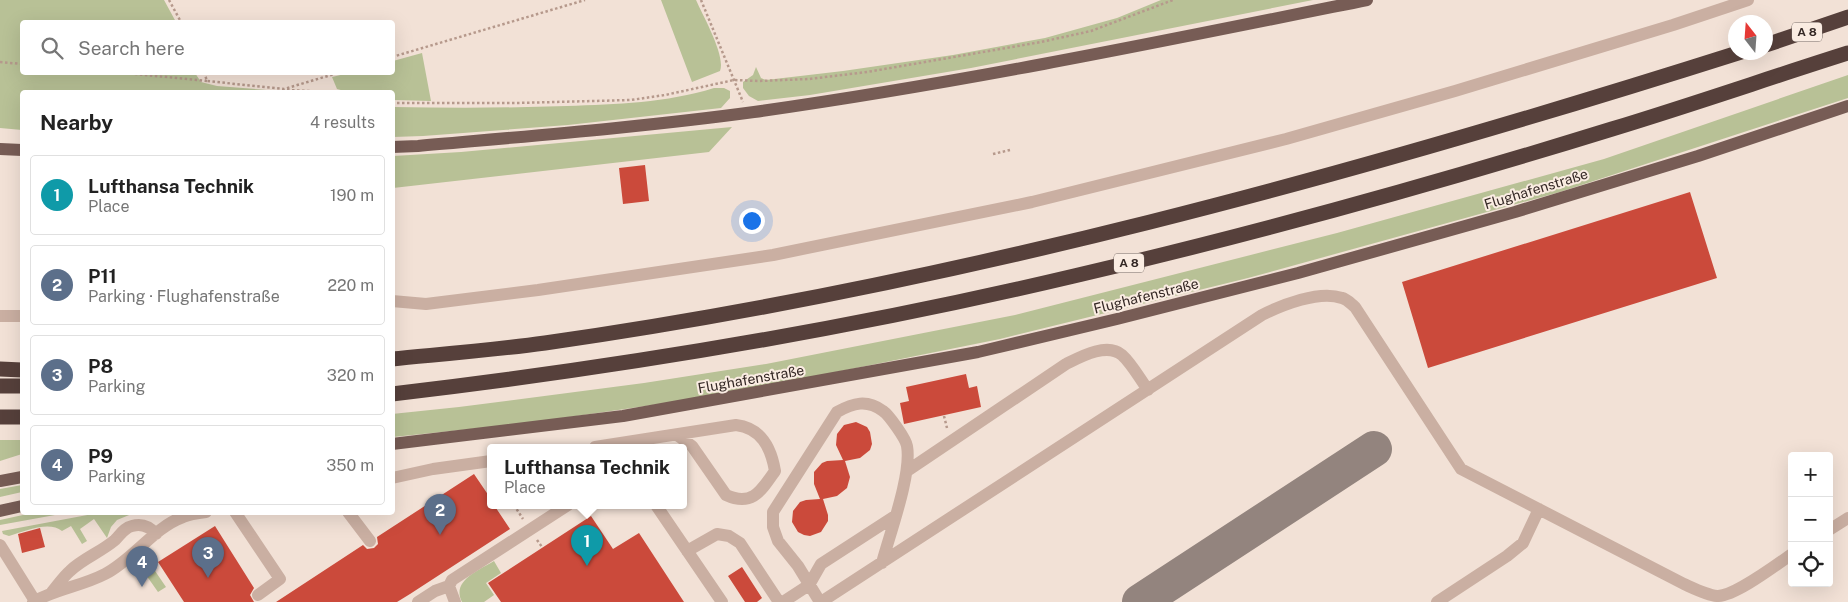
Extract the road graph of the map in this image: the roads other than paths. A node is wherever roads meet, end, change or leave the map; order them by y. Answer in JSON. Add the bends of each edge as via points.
{"nodes":[{"id":1,"x":1367,"y":0,"type":"edge"},
{"id":2,"x":1748,"y":0,"type":"edge"},
{"id":3,"x":1848,"y":17,"type":"edge"},
{"id":4,"x":1773,"y":43,"type":"edge"},
{"id":5,"x":1848,"y":53,"type":"edge"},
{"id":6,"x":1728,"y":56,"type":"edge"},
{"id":7,"x":1848,"y":106,"type":"edge"},
{"id":8,"x":395,"y":147,"type":"edge"},
{"id":9,"x":0,"y":149,"type":"edge"},
{"id":10,"x":20,"y":150,"type":"edge"},
{"id":11,"x":395,"y":301,"type":"edge"},
{"id":12,"x":0,"y":316,"type":"edge"},
{"id":13,"x":20,"y":316,"type":"edge"},
{"id":14,"x":395,"y":359,"type":"edge"},
{"id":15,"x":0,"y":369,"type":"edge"},
{"id":16,"x":20,"y":370,"type":"edge"},
{"id":17,"x":0,"y":386,"type":"edge"},
{"id":18,"x":20,"y":386,"type":"edge"},
{"id":19,"x":1148,"y":390,"type":"junction"},
{"id":20,"x":395,"y":394,"type":"edge"},
{"id":21,"x":0,"y":417,"type":"edge"},
{"id":22,"x":20,"y":417,"type":"edge"},
{"id":23,"x":677,"y":435,"type":"junction"},
{"id":24,"x":434,"y":439,"type":"junction"},
{"id":25,"x":395,"y":444,"type":"edge"},
{"id":26,"x":628,"y":444,"type":"edge"},
{"id":27,"x":395,"y":448,"type":"edge"},
{"id":28,"x":487,"y":462,"type":"edge"},
{"id":29,"x":907,"y":471,"type":"junction"},
{"id":30,"x":20,"y":477,"type":"edge"},
{"id":31,"x":395,"y":477,"type":"edge"},
{"id":32,"x":0,"y":481,"type":"edge"},
{"id":33,"x":20,"y":506,"type":"edge"},
{"id":34,"x":562,"y":509,"type":"edge"},
{"id":35,"x":659,"y":509,"type":"edge"},
{"id":36,"x":1539,"y":509,"type":"junction"},
{"id":37,"x":0,"y":511,"type":"edge"},
{"id":38,"x":190,"y":515,"type":"edge"},
{"id":39,"x":237,"y":515,"type":"edge"},
{"id":40,"x":350,"y":515,"type":"edge"},
{"id":41,"x":894,"y":516,"type":"junction"},
{"id":42,"x":1848,"y":518,"type":"edge"},
{"id":43,"x":1833,"y":527,"type":"edge"},
{"id":44,"x":156,"y":534,"type":"junction"},
{"id":45,"x":370,"y":541,"type":"dead end"},
{"id":46,"x":2,"y":551,"type":"edge"},
{"id":47,"x":687,"y":551,"type":"junction"},
{"id":48,"x":1788,"y":557,"type":"edge"},
{"id":49,"x":882,"y":563,"type":"junction"},
{"id":50,"x":809,"y":585,"type":"junction"},
{"id":51,"x":449,"y":586,"type":"junction"},
{"id":52,"x":52,"y":592,"type":"junction"},
{"id":53,"x":258,"y":595,"type":"dead end"},
{"id":54,"x":34,"y":602,"type":"edge"},
{"id":55,"x":418,"y":602,"type":"edge"},
{"id":56,"x":455,"y":602,"type":"edge"},
{"id":57,"x":722,"y":602,"type":"edge"},
{"id":58,"x":779,"y":602,"type":"edge"},
{"id":59,"x":783,"y":602,"type":"edge"},
{"id":60,"x":821,"y":602,"type":"edge"},
{"id":61,"x":1436,"y":602,"type":"edge"}],
"edges":[{"from":1,"to":8,"type":"main road","via":[[853,97],[747,113]]},
{"from":2,"to":11,"type":"street","via":[[1455,91],[1286,139],[1032,202],[773,255],[435,303]]},
{"from":3,"to":4,"type":"highway","number":"A 8"},
{"from":5,"to":20,"type":"highway","number":"A 8","via":[[1461,174],[1072,277],[736,345],[574,371]]},
{"from":6,"to":14,"type":"highway","via":[[1402,155],[1154,221],[920,275],[717,315],[543,343]]},
{"from":7,"to":24,"type":"main road","name":"Flughafenstraße","via":[[1515,212],[1298,273],[978,352],[652,412]]},
{"from":9,"to":10,"type":"main road"},
{"from":12,"to":13,"type":"street"},
{"from":15,"to":16,"type":"highway"},
{"from":17,"to":18,"type":"highway"},
{"from":19,"to":29,"type":"street","via":[[1115,351],[1083,355]]},
{"from":19,"to":36,"type":"street","via":[[1262,315],[1312,297],[1332,295],[1344,298],[1355,307],[1461,469]]},
{"from":19,"to":49,"type":"street"},
{"from":21,"to":22,"type":"highway"},
{"from":23,"to":23,"type":"street","via":[[692,446],[726,494],[734,498],[744,500],[754,496],[775,471],[764,442],[756,431],[747,426]]},
{"from":23,"to":26,"type":"street"},
{"from":24,"to":25,"type":"main road","name":"Flughafenstraße"},
{"from":24,"to":27,"type":"main road","name":"Flughafenstraße"},
{"from":28,"to":31,"type":"street"},
{"from":29,"to":41,"type":"street"},
{"from":29,"to":50,"type":"street","via":[[907,444],[886,413],[875,405],[862,402],[837,412],[773,512],[773,527],[778,541]]},
{"from":30,"to":32,"type":"main road"},
{"from":33,"to":37,"type":"main road"},
{"from":34,"to":51,"type":"street","via":[[452,580]]},
{"from":35,"to":47,"type":"street"},
{"from":36,"to":48,"type":"street","via":[[1684,584],[1716,596],[1728,594]]},
{"from":36,"to":61,"type":"street","via":[[1523,543]]},
{"from":38,"to":44,"type":"street","via":[[171,522]]},
{"from":39,"to":53,"type":"street","via":[[280,579]]},
{"from":40,"to":45,"type":"street"},
{"from":41,"to":49,"type":"street"},
{"from":41,"to":50,"type":"street","via":[[821,564]]},
{"from":42,"to":43,"type":"street"},
{"from":44,"to":52,"type":"street","via":[[106,574]]},
{"from":44,"to":52,"type":"street","via":[[144,525],[122,530],[98,553],[70,570]]},
{"from":46,"to":54,"type":"street"},
{"from":47,"to":57,"type":"street"},
{"from":47,"to":58,"type":"street","via":[[717,534],[729,536],[740,543]]},
{"from":49,"to":60,"type":"street"},
{"from":50,"to":59,"type":"street"},
{"from":50,"to":60,"type":"street"},
{"from":51,"to":55,"type":"street"},
{"from":51,"to":56,"type":"street"},
{"from":52,"to":54,"type":"street"}]}
